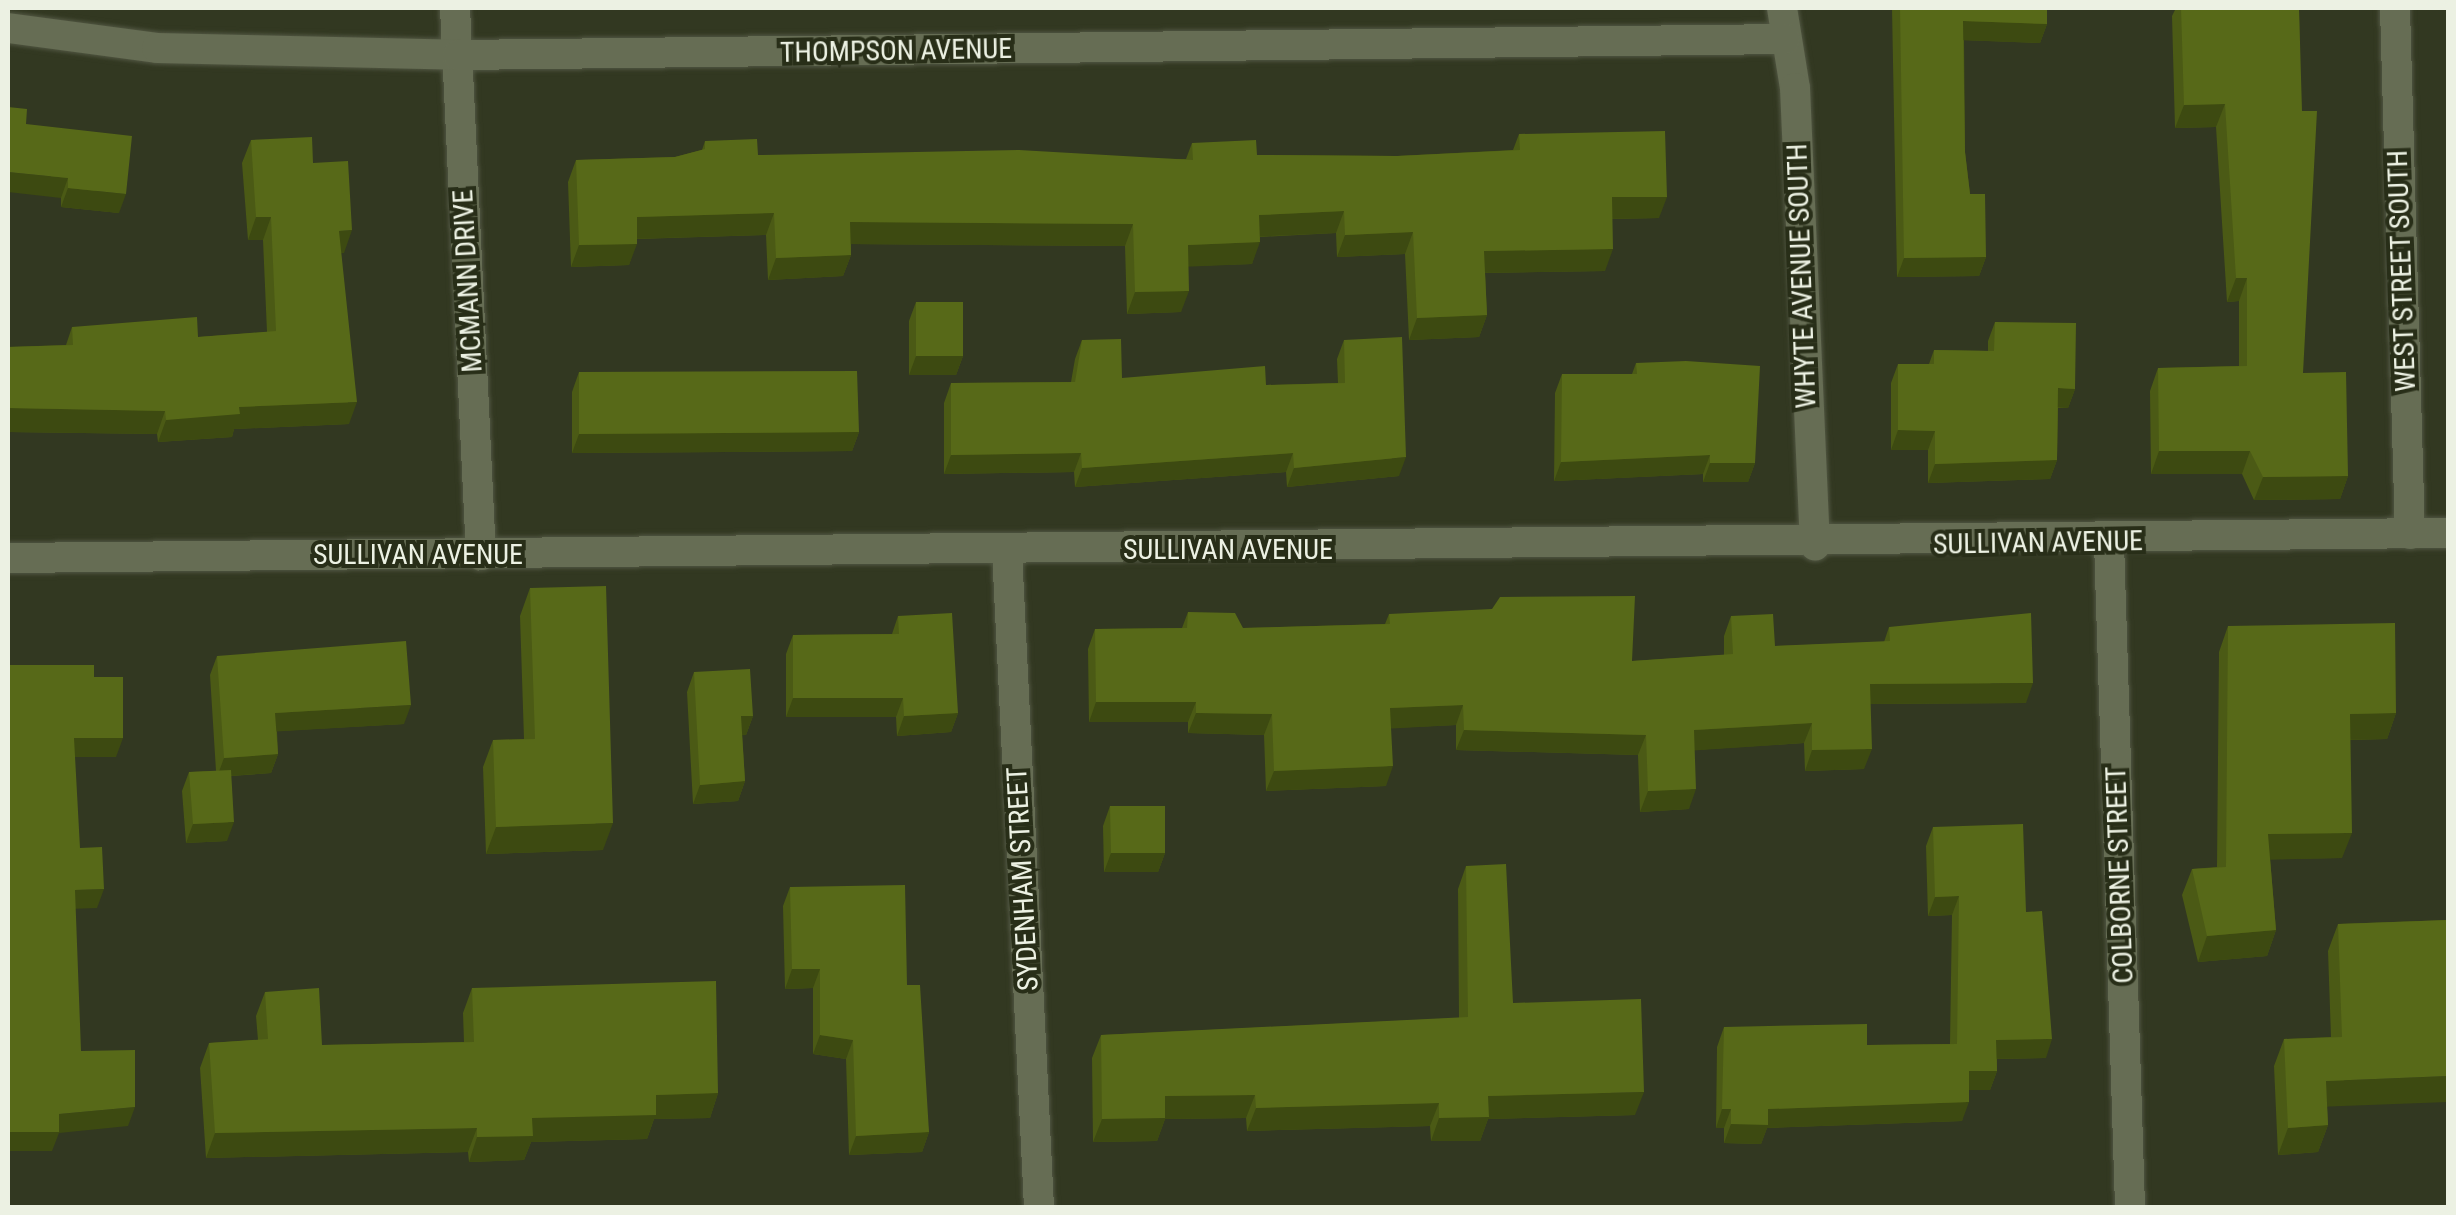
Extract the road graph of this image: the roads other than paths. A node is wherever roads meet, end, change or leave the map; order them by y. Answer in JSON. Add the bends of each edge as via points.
{"nodes":[{"id":1,"x":456,"y":8,"type":"edge"},
{"id":2,"x":1782,"y":8,"type":"edge"},
{"id":3,"x":2394,"y":8,"type":"edge"},
{"id":4,"x":8,"y":28,"type":"edge"},
{"id":5,"x":1785,"y":39,"type":"junction"},
{"id":6,"x":458,"y":56,"type":"junction"},
{"id":7,"x":2410,"y":534,"type":"junction"},
{"id":8,"x":2448,"y":534,"type":"edge"},
{"id":9,"x":2109,"y":542,"type":"junction"},
{"id":10,"x":1815,"y":546,"type":"junction"},
{"id":11,"x":1007,"y":552,"type":"junction"},
{"id":12,"x":480,"y":554,"type":"junction"},
{"id":13,"x":8,"y":558,"type":"edge"},
{"id":14,"x":1039,"y":1208,"type":"edge"},
{"id":15,"x":2130,"y":1208,"type":"edge"}],
"edges":[{"from":1,"to":6,"type":"street","name":"MCMANN DRIVE"},
{"from":2,"to":5,"type":"street","name":"WHYTE AVENUE SOUTH"},
{"from":3,"to":7,"type":"street","name":"WEST STREET SOUTH"},
{"from":4,"to":6,"type":"street","name":"THOMPSON AVENUE","via":[[158,48]]},
{"from":5,"to":6,"type":"street","name":"THOMPSON AVENUE"},
{"from":5,"to":10,"type":"street","name":"WHYTE AVENUE SOUTH","via":[[1795,88]]},
{"from":6,"to":12,"type":"street","name":"MCMANN DRIVE"},
{"from":7,"to":8,"type":"street","name":"SULLIVAN AVENUE"},
{"from":7,"to":9,"type":"street","name":"SULLIVAN AVENUE"},
{"from":9,"to":10,"type":"street","name":"SULLIVAN AVENUE"},
{"from":9,"to":15,"type":"street","name":"COLBORNE STREET"},
{"from":10,"to":11,"type":"street","name":"SULLIVAN AVENUE"},
{"from":11,"to":12,"type":"street","name":"SULLIVAN AVENUE"},
{"from":11,"to":14,"type":"street","name":"SYDENHAM STREET"},
{"from":12,"to":13,"type":"street","name":"SULLIVAN AVENUE"}]}
